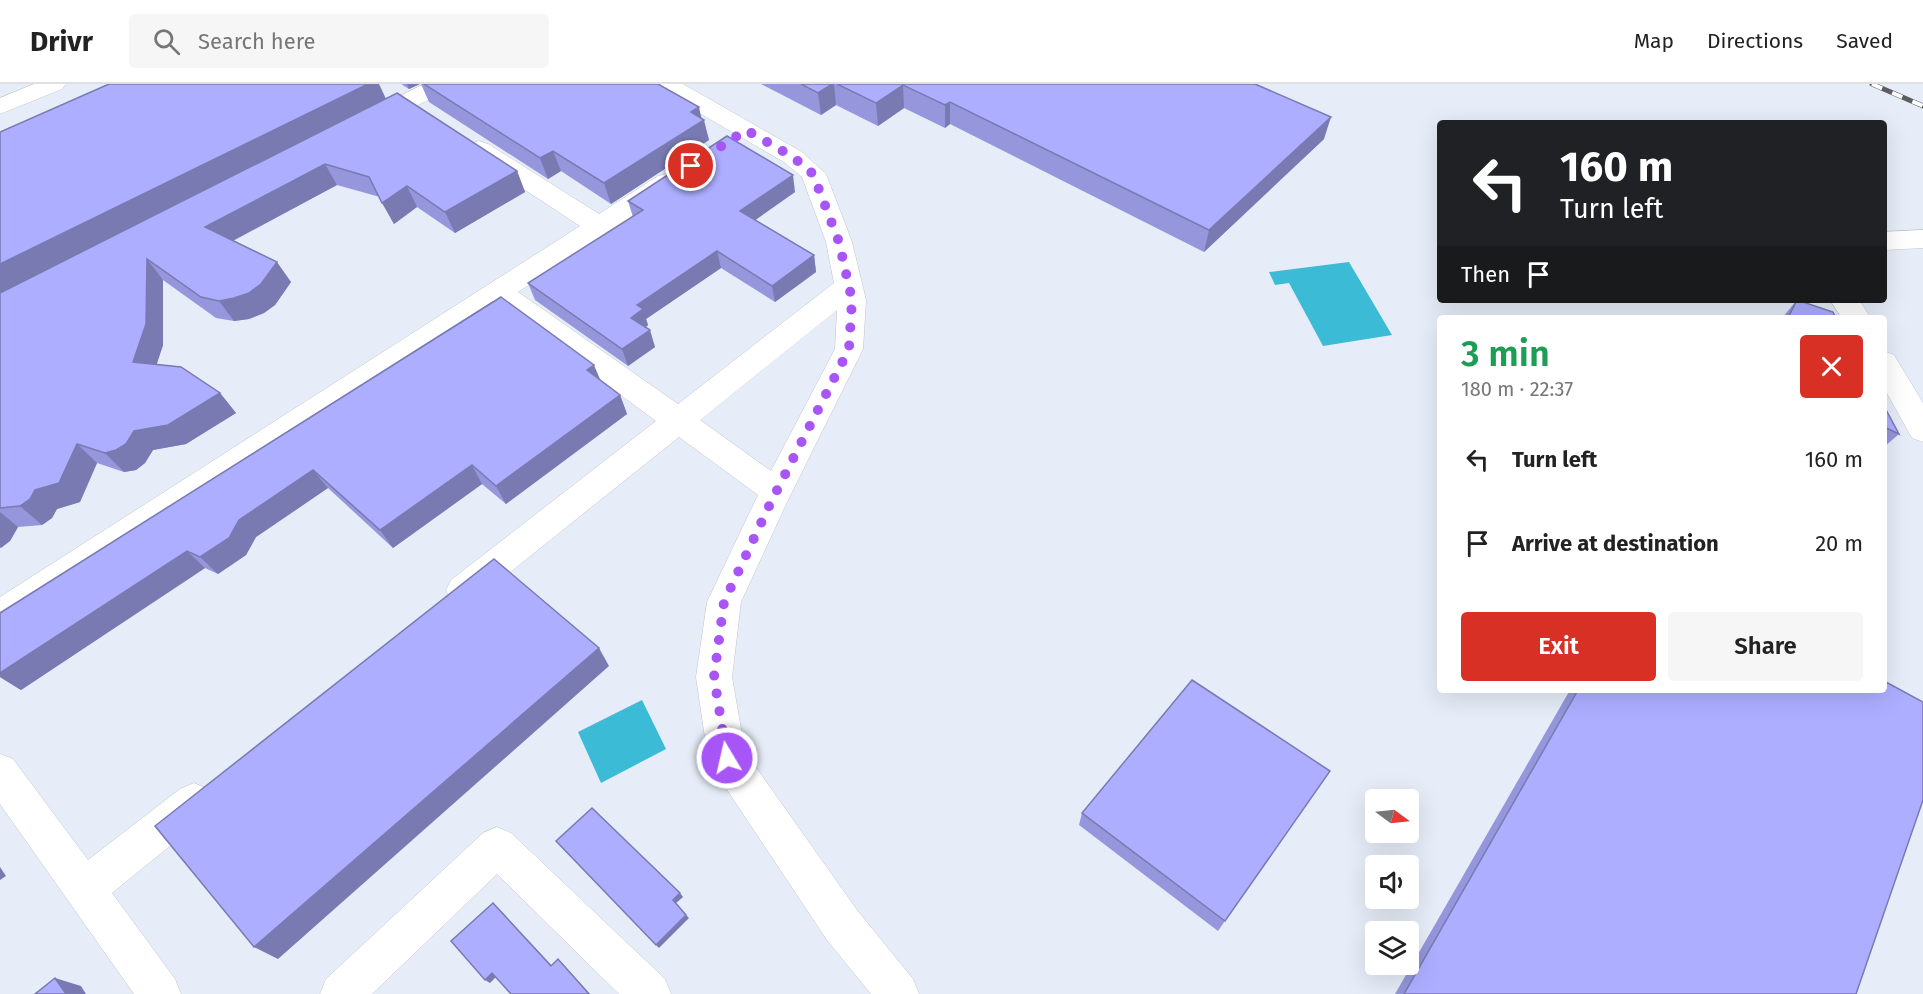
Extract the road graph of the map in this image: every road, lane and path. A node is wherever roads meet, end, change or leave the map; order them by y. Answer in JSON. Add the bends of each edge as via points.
{"nodes":[{"id":1,"x":54,"y":84,"type":"edge"},
{"id":2,"x":381,"y":84,"type":"edge"},
{"id":3,"x":442,"y":84,"type":"edge"},
{"id":4,"x":666,"y":84,"type":"edge"},
{"id":5,"x":0,"y":107,"type":"edge"},
{"id":6,"x":416,"y":109,"type":"junction"},
{"id":7,"x":352,"y":130,"type":"edge"},
{"id":8,"x":746,"y":130,"type":"junction"},
{"id":9,"x":464,"y":139,"type":"edge"},
{"id":10,"x":717,"y":149,"type":"edge"},
{"id":11,"x":687,"y":168,"type":"edge"},
{"id":12,"x":599,"y":226,"type":"junction"},
{"id":13,"x":1923,"y":238,"type":"edge"},
{"id":14,"x":1887,"y":241,"type":"edge"},
{"id":15,"x":849,"y":286,"type":"junction"},
{"id":16,"x":498,"y":291,"type":"junction"},
{"id":17,"x":1887,"y":367,"type":"edge"},
{"id":18,"x":678,"y":421,"type":"junction"},
{"id":19,"x":1923,"y":430,"type":"edge"},
{"id":20,"x":776,"y":491,"type":"junction"},
{"id":21,"x":442,"y":606,"type":"edge"},
{"id":22,"x":0,"y":615,"type":"edge"},
{"id":23,"x":0,"y":772,"type":"edge"},
{"id":24,"x":216,"y":785,"type":"edge"},
{"id":25,"x":84,"y":889,"type":"junction"},
{"id":26,"x":160,"y":994,"type":"edge"},
{"id":27,"x":341,"y":994,"type":"edge"},
{"id":28,"x":650,"y":994,"type":"edge"},
{"id":29,"x":898,"y":994,"type":"edge"}],
"edges":[{"from":1,"to":5,"type":"lane"},
{"from":2,"to":6,"type":"lane"},
{"from":3,"to":6,"type":"lane"},
{"from":4,"to":8,"type":"lane"},
{"from":6,"to":7,"type":"lane"},
{"from":8,"to":10,"type":"lane"},
{"from":8,"to":15,"type":"lane","via":[[793,157],[813,174],[839,242]]},
{"from":9,"to":12,"type":"lane"},
{"from":11,"to":12,"type":"lane"},
{"from":12,"to":16,"type":"lane"},
{"from":13,"to":14,"type":"lane"},
{"from":15,"to":18,"type":"lane"},
{"from":15,"to":20,"type":"lane","via":[[849,349]]},
{"from":16,"to":18,"type":"lane"},
{"from":16,"to":22,"type":"lane"},
{"from":17,"to":19,"type":"lane"},
{"from":18,"to":20,"type":"lane"},
{"from":18,"to":21,"type":"lane"},
{"from":20,"to":29,"type":"lane","via":[[724,602],[714,677],[727,758],[842,925]]},
{"from":23,"to":25,"type":"lane"},
{"from":24,"to":25,"type":"lane"},
{"from":25,"to":26,"type":"lane"},
{"from":27,"to":28,"type":"lane","via":[[497,847]]}]}
